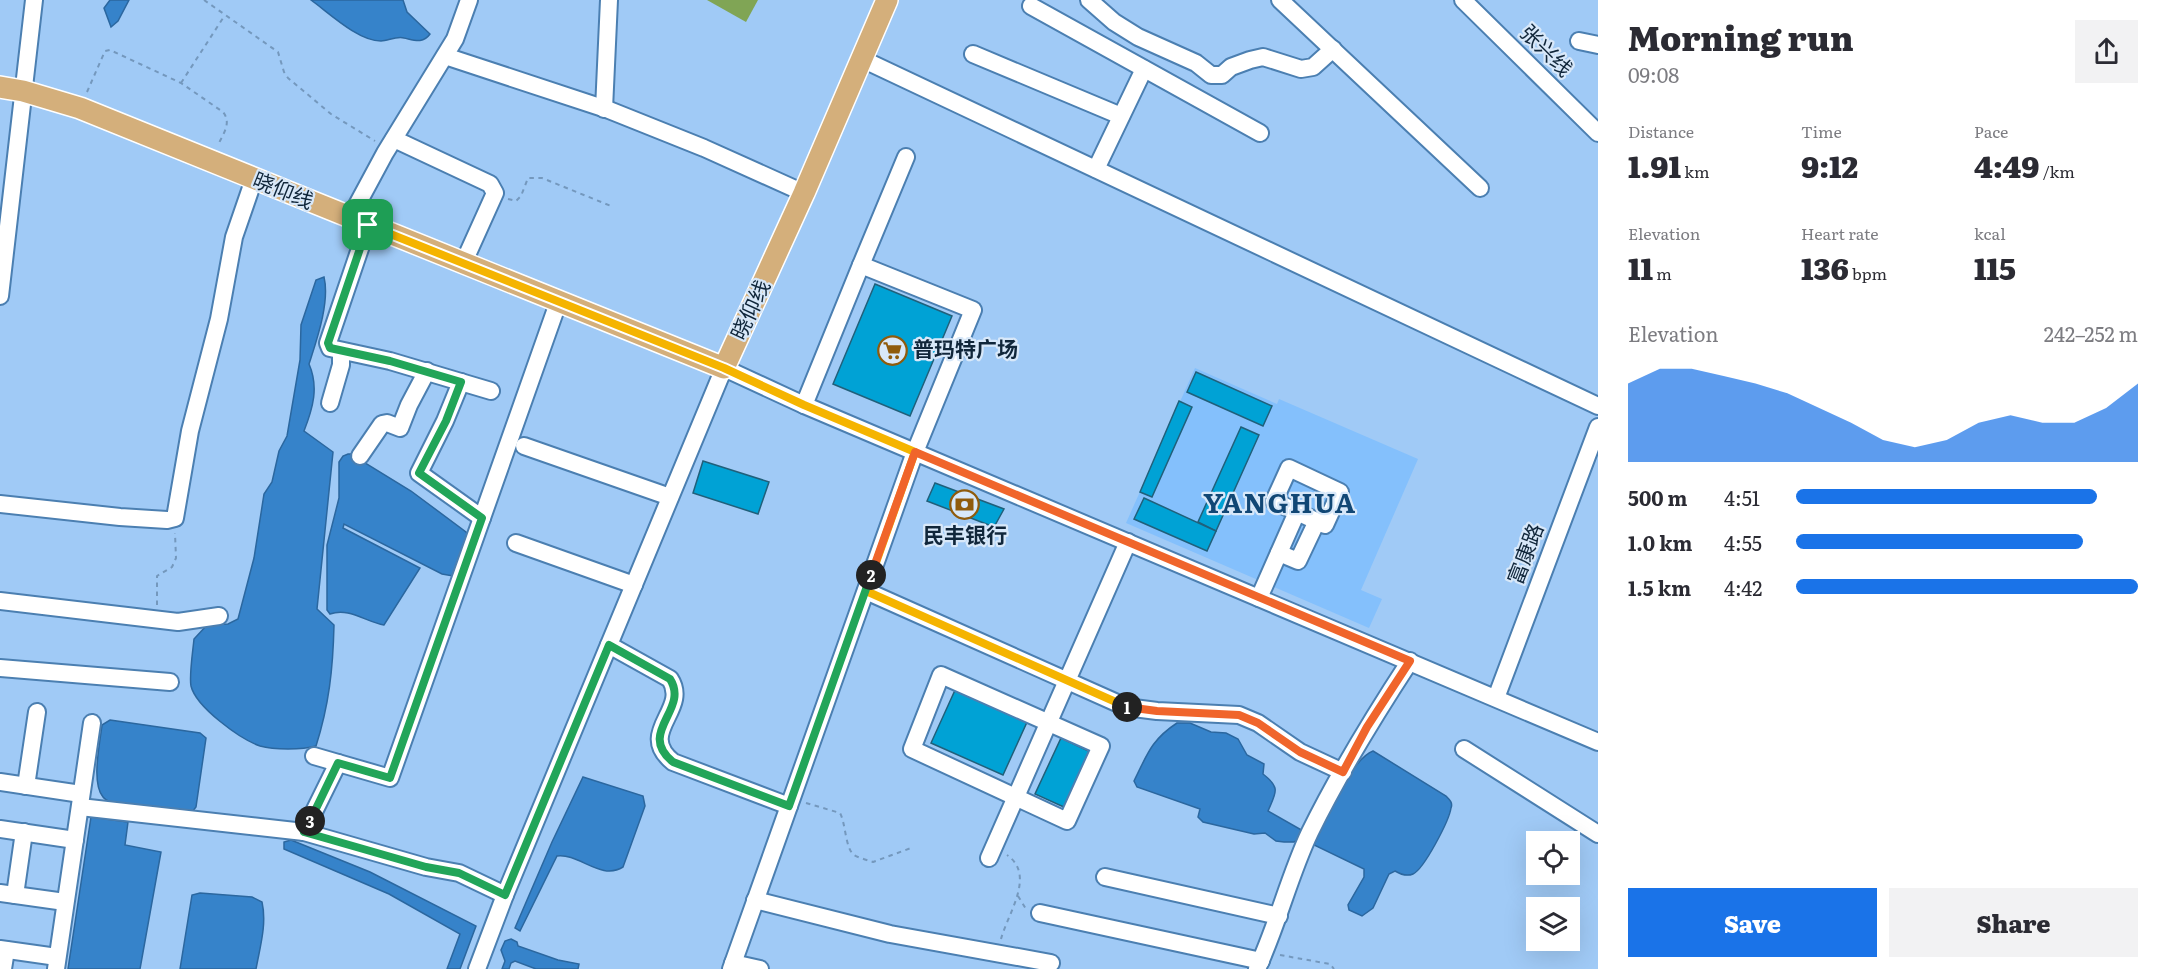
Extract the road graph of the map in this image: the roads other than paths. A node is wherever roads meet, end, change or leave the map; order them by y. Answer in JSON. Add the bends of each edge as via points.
{"nodes":[{"id":1,"x":34,"y":0,"type":"edge"},
{"id":2,"x":469,"y":0,"type":"edge"},
{"id":3,"x":609,"y":0,"type":"edge"},
{"id":4,"x":887,"y":0,"type":"edge"},
{"id":5,"x":1089,"y":0,"type":"edge"},
{"id":6,"x":1280,"y":0,"type":"edge"},
{"id":7,"x":1463,"y":0,"type":"edge"},
{"id":8,"x":1030,"y":6,"type":"dead end"},
{"id":9,"x":1578,"y":41,"type":"dead end"},
{"id":10,"x":1598,"y":45,"type":"edge"},
{"id":11,"x":1333,"y":49,"type":"junction"},
{"id":12,"x":973,"y":54,"type":"dead end"},
{"id":13,"x":445,"y":56,"type":"junction"},
{"id":14,"x":862,"y":59,"type":"junction"},
{"id":15,"x":1144,"y":69,"type":"junction"},
{"id":16,"x":0,"y":87,"type":"edge"},
{"id":17,"x":24,"y":91,"type":"junction"},
{"id":18,"x":604,"y":109,"type":"junction"},
{"id":19,"x":1121,"y":116,"type":"junction"},
{"id":20,"x":1260,"y":133,"type":"dead end"},
{"id":21,"x":1598,"y":133,"type":"edge"},
{"id":22,"x":391,"y":144,"type":"junction"},
{"id":23,"x":906,"y":157,"type":"dead end"},
{"id":24,"x":1096,"y":169,"type":"junction"},
{"id":25,"x":254,"y":179,"type":"junction"},
{"id":26,"x":1480,"y":188,"type":"dead end"},
{"id":27,"x":804,"y":194,"type":"junction"},
{"id":28,"x":359,"y":222,"type":"junction"},
{"id":29,"x":463,"y":264,"type":"junction"},
{"id":30,"x":861,"y":265,"type":"junction"},
{"id":31,"x":0,"y":296,"type":"edge"},
{"id":32,"x":558,"y":303,"type":"junction"},
{"id":33,"x":341,"y":351,"type":"junction"},
{"id":34,"x":724,"y":368,"type":"junction"},
{"id":35,"x":427,"y":371,"type":"junction"},
{"id":36,"x":461,"y":382,"type":"junction"},
{"id":37,"x":490,"y":391,"type":"dead end"},
{"id":38,"x":330,"y":403,"type":"dead end"},
{"id":39,"x":804,"y":405,"type":"junction"},
{"id":40,"x":1598,"y":406,"type":"edge"},
{"id":41,"x":1598,"y":427,"type":"edge"},
{"id":42,"x":524,"y":446,"type":"dead end"},
{"id":43,"x":915,"y":452,"type":"junction"},
{"id":44,"x":360,"y":456,"type":"dead end"},
{"id":45,"x":670,"y":497,"type":"junction"},
{"id":46,"x":0,"y":504,"type":"edge"},
{"id":47,"x":1297,"y":512,"type":"junction"},
{"id":48,"x":482,"y":518,"type":"junction"},
{"id":49,"x":1317,"y":521,"type":"junction"},
{"id":50,"x":1128,"y":542,"type":"junction"},
{"id":51,"x":516,"y":543,"type":"dead end"},
{"id":52,"x":1279,"y":553,"type":"junction"},
{"id":53,"x":634,"y":585,"type":"junction"},
{"id":54,"x":866,"y":591,"type":"junction"},
{"id":55,"x":1259,"y":598,"type":"junction"},
{"id":56,"x":0,"y":602,"type":"edge"},
{"id":57,"x":219,"y":616,"type":"dead end"},
{"id":58,"x":609,"y":645,"type":"junction"},
{"id":59,"x":1410,"y":661,"type":"junction"},
{"id":60,"x":0,"y":668,"type":"edge"},
{"id":61,"x":1068,"y":680,"type":"junction"},
{"id":62,"x":170,"y":681,"type":"dead end"},
{"id":63,"x":1496,"y":698,"type":"junction"},
{"id":64,"x":37,"y":712,"type":"dead end"},
{"id":65,"x":92,"y":723,"type":"dead end"},
{"id":66,"x":1049,"y":723,"type":"junction"},
{"id":67,"x":1598,"y":742,"type":"edge"},
{"id":68,"x":1464,"y":749,"type":"dead end"},
{"id":69,"x":314,"y":756,"type":"dead end"},
{"id":70,"x":338,"y":763,"type":"junction"},
{"id":71,"x":1343,"y":772,"type":"junction"},
{"id":72,"x":0,"y":782,"type":"edge"},
{"id":73,"x":26,"y":786,"type":"junction"},
{"id":74,"x":1016,"y":797,"type":"junction"},
{"id":75,"x":80,"y":801,"type":"junction"},
{"id":76,"x":790,"y":802,"type":"junction"},
{"id":77,"x":1598,"y":813,"type":"edge"},
{"id":78,"x":0,"y":829,"type":"edge"},
{"id":79,"x":24,"y":832,"type":"junction"},
{"id":80,"x":304,"y":832,"type":"junction"},
{"id":81,"x":1598,"y":834,"type":"edge"},
{"id":82,"x":75,"y":840,"type":"junction"},
{"id":83,"x":992,"y":852,"type":"road end"},
{"id":84,"x":1105,"y":877,"type":"dead end"},
{"id":85,"x":8,"y":894,"type":"edge"},
{"id":86,"x":505,"y":895,"type":"junction"},
{"id":87,"x":755,"y":900,"type":"junction"},
{"id":88,"x":65,"y":902,"type":"junction"},
{"id":89,"x":1040,"y":913,"type":"dead end"},
{"id":90,"x":1279,"y":916,"type":"junction"},
{"id":91,"x":3,"y":950,"type":"edge"},
{"id":92,"x":1261,"y":961,"type":"edge"},
{"id":93,"x":56,"y":963,"type":"edge"},
{"id":94,"x":1051,"y":963,"type":"dead end"},
{"id":95,"x":732,"y":966,"type":"edge"},
{"id":96,"x":3,"y":969,"type":"edge"},
{"id":97,"x":477,"y":969,"type":"edge"},
{"id":98,"x":760,"y":969,"type":"edge"}],
"edges":[{"from":1,"to":17,"type":"street"},
{"from":2,"to":13,"type":"street"},
{"from":3,"to":18,"type":"street"},
{"from":4,"to":14,"type":"main road","name":"晓仰线"},
{"from":5,"to":11,"type":"street","via":[[1138,37],[1196,63],[1211,75],[1222,75],[1231,67],[1263,57],[1301,69],[1313,67]]},
{"from":6,"to":11,"type":"street"},
{"from":7,"to":21,"type":"street","name":"张兴线"},
{"from":8,"to":15,"type":"street"},
{"from":9,"to":10,"type":"street"},
{"from":11,"to":26,"type":"street"},
{"from":12,"to":19,"type":"street"},
{"from":13,"to":18,"type":"street"},
{"from":13,"to":22,"type":"street"},
{"from":14,"to":24,"type":"street"},
{"from":14,"to":27,"type":"main road","name":"晓仰线"},
{"from":15,"to":19,"type":"street"},
{"from":15,"to":20,"type":"street"},
{"from":16,"to":17,"type":"main road","name":"晓仰线"},
{"from":17,"to":25,"type":"main road","name":"晓仰线","via":[[80,108]]},
{"from":17,"to":31,"type":"street"},
{"from":18,"to":27,"type":"street","via":[[704,148]]},
{"from":19,"to":24,"type":"street"},
{"from":22,"to":28,"type":"street"},
{"from":22,"to":29,"type":"street","via":[[490,184],[495,193]]},
{"from":23,"to":30,"type":"street"},
{"from":24,"to":40,"type":"street"},
{"from":25,"to":28,"type":"main road","name":"晓仰线"},
{"from":25,"to":46,"type":"street","via":[[234,237],[219,319],[190,431],[175,518],[120,517]]},
{"from":27,"to":34,"type":"main road","name":"晓仰线"},
{"from":28,"to":29,"type":"main road","name":"晓仰线"},
{"from":28,"to":33,"type":"street","via":[[328,343],[330,348]]},
{"from":29,"to":32,"type":"main road","name":"晓仰线"},
{"from":30,"to":39,"type":"street"},
{"from":30,"to":43,"type":"street","via":[[973,310]]},
{"from":32,"to":34,"type":"main road","name":"晓仰线"},
{"from":32,"to":48,"type":"street"},
{"from":33,"to":35,"type":"street"},
{"from":33,"to":38,"type":"street"},
{"from":34,"to":39,"type":"street"},
{"from":34,"to":45,"type":"street"},
{"from":35,"to":36,"type":"street"},
{"from":35,"to":44,"type":"street","via":[[400,428],[382,424]]},
{"from":36,"to":37,"type":"street"},
{"from":36,"to":48,"type":"street","via":[[419,473]]},
{"from":39,"to":43,"type":"street"},
{"from":41,"to":63,"type":"street","name":"富康路"},
{"from":42,"to":45,"type":"street"},
{"from":43,"to":50,"type":"street"},
{"from":43,"to":54,"type":"street"},
{"from":45,"to":53,"type":"street"},
{"from":47,"to":49,"type":"street"},
{"from":47,"to":49,"type":"street","via":[[1274,501],[1289,468],[1340,492],[1325,525]]},
{"from":47,"to":52,"type":"street"},
{"from":48,"to":70,"type":"street","via":[[390,778]]},
{"from":49,"to":52,"type":"street","via":[[1298,561]]},
{"from":50,"to":55,"type":"street"},
{"from":50,"to":61,"type":"street"},
{"from":51,"to":53,"type":"street"},
{"from":52,"to":55,"type":"street"},
{"from":53,"to":58,"type":"street"},
{"from":54,"to":61,"type":"street"},
{"from":54,"to":76,"type":"street"},
{"from":55,"to":59,"type":"street"},
{"from":56,"to":57,"type":"street","via":[[178,622]]},
{"from":58,"to":76,"type":"street","via":[[670,679],[674,685],[675,699],[659,736],[663,753],[673,762]]},
{"from":58,"to":86,"type":"street"},
{"from":59,"to":63,"type":"street"},
{"from":59,"to":71,"type":"street"},
{"from":60,"to":62,"type":"street"},
{"from":61,"to":66,"type":"street"},
{"from":61,"to":71,"type":"street","via":[[1126,707],[1239,715],[1258,723],[1300,752]]},
{"from":63,"to":67,"type":"street"},
{"from":64,"to":73,"type":"street"},
{"from":65,"to":75,"type":"street"},
{"from":66,"to":74,"type":"street"},
{"from":66,"to":74,"type":"street","via":[[1101,746],[1067,821]]},
{"from":66,"to":74,"type":"street","via":[[941,675],[912,749]]},
{"from":68,"to":81,"type":"street"},
{"from":69,"to":70,"type":"street"},
{"from":70,"to":80,"type":"street"},
{"from":71,"to":90,"type":"street","via":[[1310,832]]},
{"from":72,"to":73,"type":"street"},
{"from":73,"to":75,"type":"street"},
{"from":74,"to":83,"type":"street"},
{"from":75,"to":80,"type":"street"},
{"from":75,"to":82,"type":"street"},
{"from":76,"to":87,"type":"street"},
{"from":77,"to":81,"type":"street","via":[[1593,822]]},
{"from":78,"to":79,"type":"street"},
{"from":79,"to":82,"type":"street"},
{"from":79,"to":85,"type":"street"},
{"from":80,"to":86,"type":"street","via":[[459,873]]},
{"from":82,"to":88,"type":"street"},
{"from":84,"to":90,"type":"street"},
{"from":85,"to":88,"type":"street"},
{"from":86,"to":97,"type":"street"},
{"from":87,"to":94,"type":"street","via":[[890,934]]},
{"from":87,"to":95,"type":"street"},
{"from":88,"to":93,"type":"street"},
{"from":89,"to":92,"type":"street"},
{"from":90,"to":92,"type":"street"},
{"from":91,"to":93,"type":"street"},
{"from":91,"to":96,"type":"street"},
{"from":95,"to":98,"type":"street"}]}
